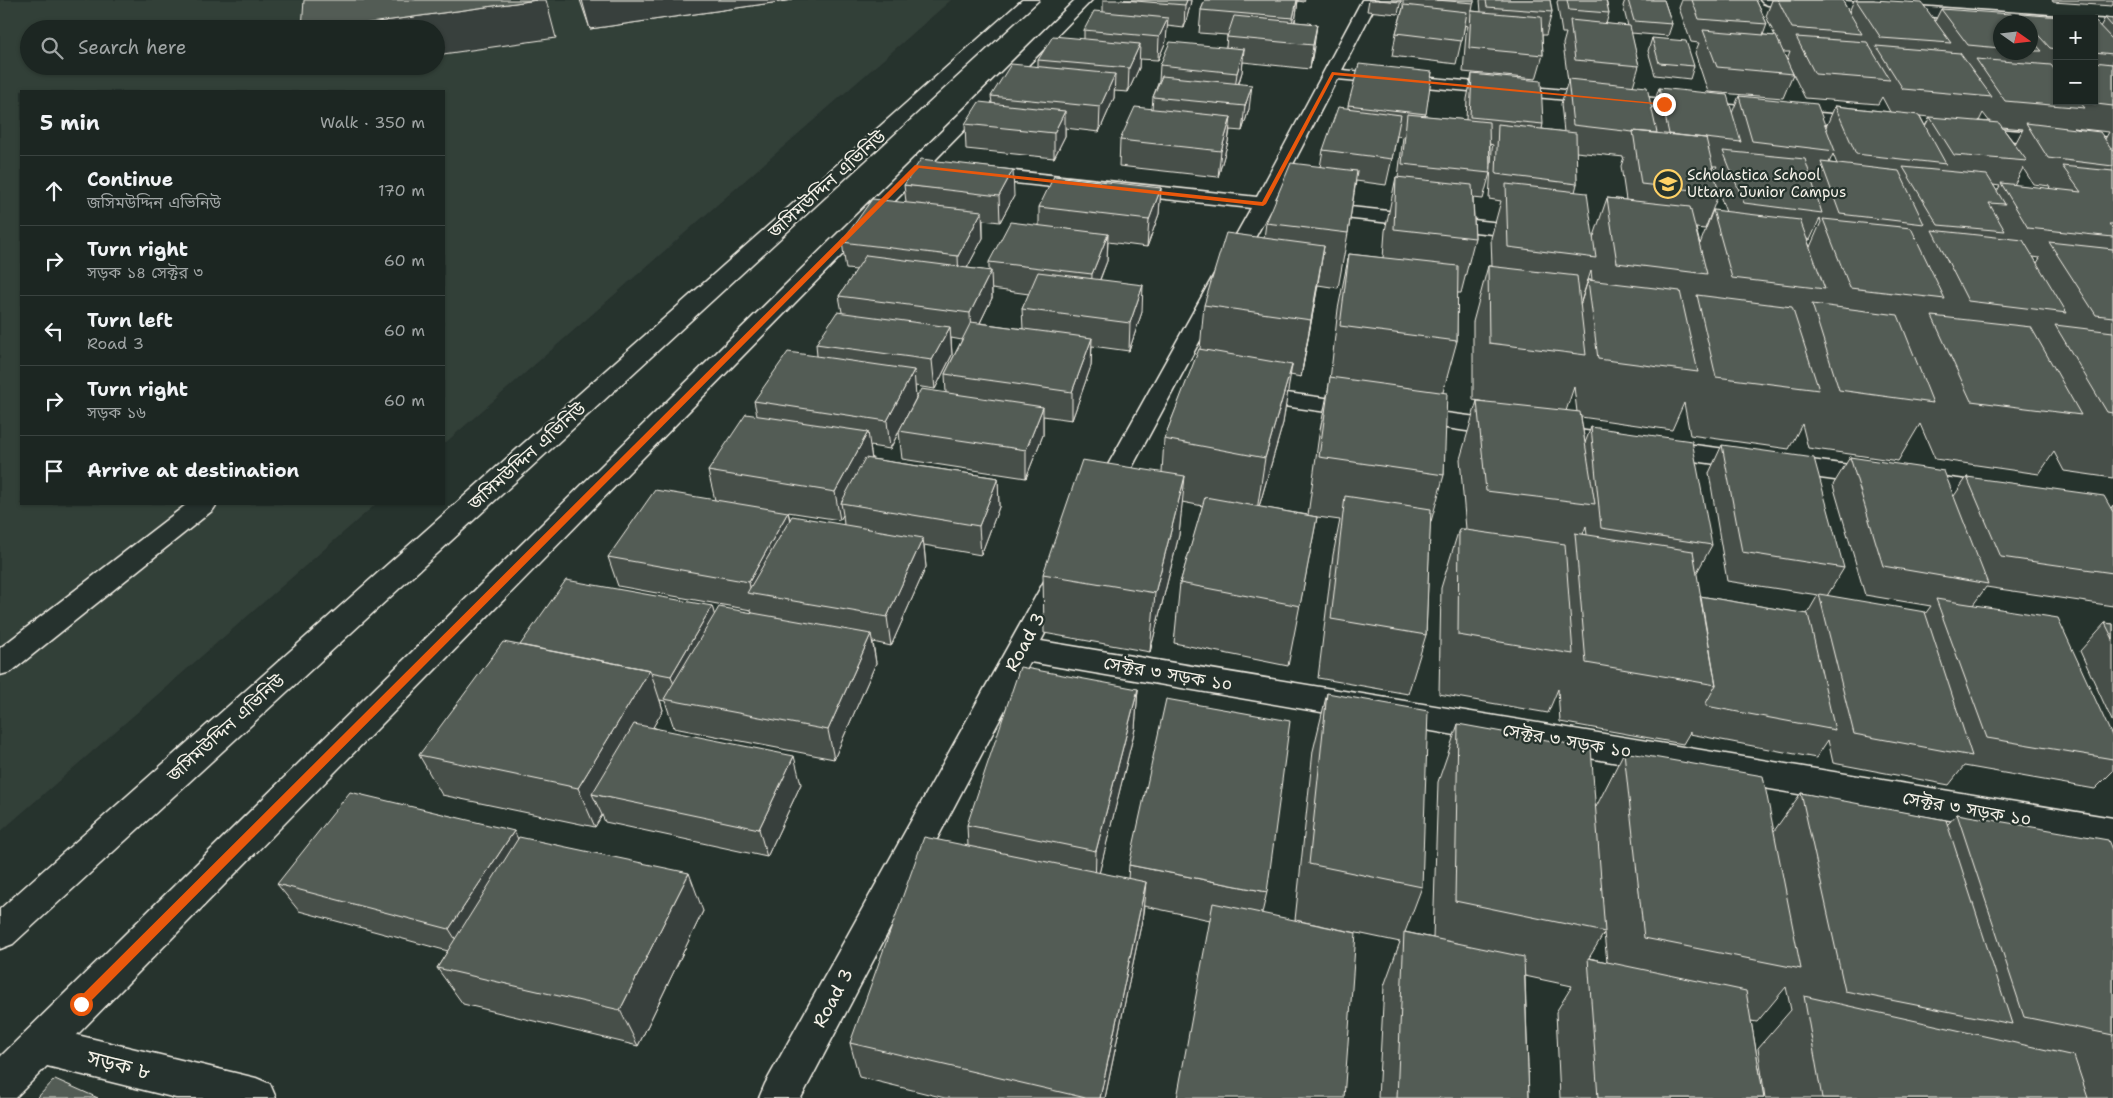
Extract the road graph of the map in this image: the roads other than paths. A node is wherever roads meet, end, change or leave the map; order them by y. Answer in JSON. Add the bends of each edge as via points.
{"nodes":[{"id":1,"x":1032,"y":0,"type":"edge"},
{"id":2,"x":1084,"y":0,"type":"edge"},
{"id":3,"x":1370,"y":0,"type":"edge"},
{"id":4,"x":1768,"y":0,"type":"edge"},
{"id":5,"x":2053,"y":21,"type":"edge"},
{"id":6,"x":2098,"y":24,"type":"edge"},
{"id":7,"x":2113,"y":25,"type":"edge"},
{"id":8,"x":1332,"y":74,"type":"junction"},
{"id":9,"x":1886,"y":124,"type":"edge"},
{"id":10,"x":1955,"y":130,"type":"edge"},
{"id":11,"x":2113,"y":144,"type":"edge"},
{"id":12,"x":937,"y":169,"type":"junction"},
{"id":13,"x":1263,"y":204,"type":"junction"},
{"id":14,"x":1550,"y":234,"type":"edge"},
{"id":15,"x":1164,"y":384,"type":"junction"},
{"id":16,"x":1194,"y":388,"type":"edge"},
{"id":17,"x":1223,"y":392,"type":"edge"},
{"id":18,"x":2024,"y":496,"type":"edge"},
{"id":19,"x":203,"y":505,"type":"edge"},
{"id":20,"x":1090,"y":521,"type":"edge"},
{"id":21,"x":1072,"y":555,"type":"edge"},
{"id":22,"x":1022,"y":649,"type":"junction"},
{"id":23,"x":0,"y":664,"type":"edge"},
{"id":24,"x":2113,"y":833,"type":"edge"},
{"id":25,"x":0,"y":932,"type":"edge"},
{"id":26,"x":40,"y":1045,"type":"junction"},
{"id":27,"x":0,"y":1085,"type":"edge"},
{"id":28,"x":256,"y":1098,"type":"edge"},
{"id":29,"x":778,"y":1098,"type":"edge"}],
"edges":[{"from":1,"to":25,"type":"street","name":"জসিমউদ্দিন এভিনিউ"},
{"from":2,"to":12,"type":"street"},
{"from":3,"to":8,"type":"street"},
{"from":4,"to":5,"type":"street"},
{"from":6,"to":7,"type":"street"},
{"from":8,"to":9,"type":"street"},
{"from":8,"to":13,"type":"street"},
{"from":10,"to":11,"type":"street"},
{"from":12,"to":13,"type":"street"},
{"from":12,"to":26,"type":"street"},
{"from":13,"to":14,"type":"street"},
{"from":13,"to":15,"type":"street"},
{"from":15,"to":16,"type":"street"},
{"from":15,"to":20,"type":"street"},
{"from":17,"to":18,"type":"street"},
{"from":19,"to":23,"type":"street"},
{"from":21,"to":22,"type":"street","name":"Road 3"},
{"from":22,"to":24,"type":"street","name":"সেক্টর ৩ সড়ক ১০"},
{"from":22,"to":29,"type":"street","name":"Road 3"},
{"from":26,"to":27,"type":"street"},
{"from":26,"to":28,"type":"street","name":"সড়ক ৮"}]}
